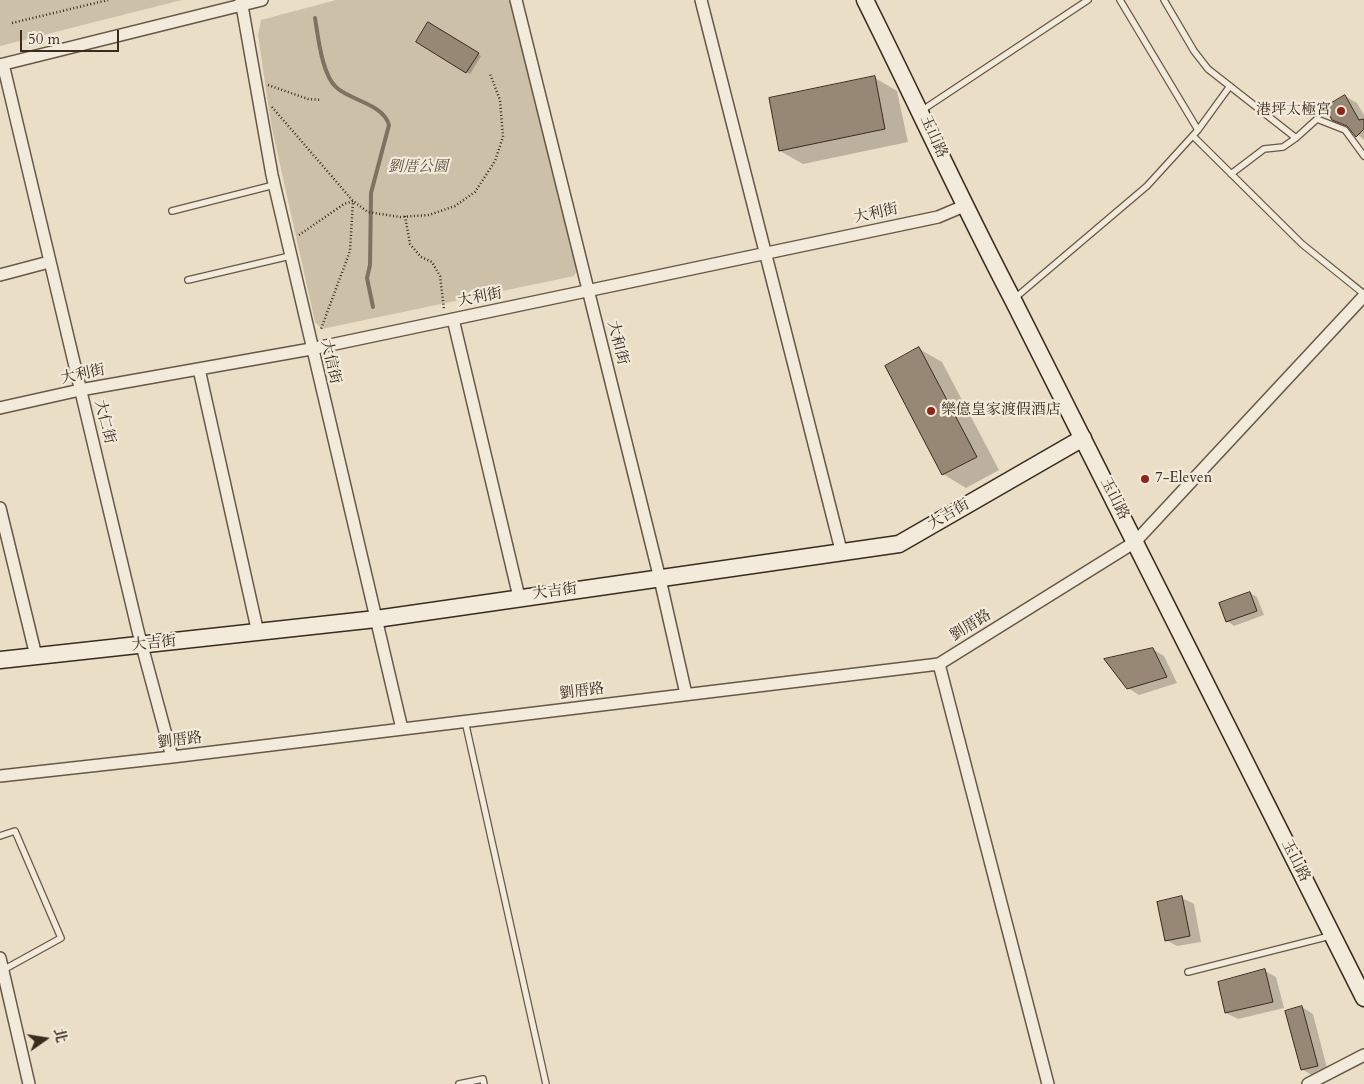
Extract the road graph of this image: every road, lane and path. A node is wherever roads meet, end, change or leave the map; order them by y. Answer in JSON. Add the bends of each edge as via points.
{"nodes":[{"id":1,"x":108,"y":0,"type":"edge"},
{"id":2,"x":262,"y":0,"type":"edge"},
{"id":3,"x":516,"y":0,"type":"edge"},
{"id":4,"x":701,"y":0,"type":"edge"},
{"id":5,"x":865,"y":0,"type":"edge"},
{"id":6,"x":1088,"y":0,"type":"edge"},
{"id":7,"x":1120,"y":0,"type":"edge"},
{"id":8,"x":1164,"y":0,"type":"edge"},
{"id":9,"x":241,"y":2,"type":"edge"},
{"id":10,"x":12,"y":23,"type":"dead end"},
{"id":11,"x":2,"y":65,"type":"edge"},
{"id":12,"x":490,"y":74,"type":"dead end"},
{"id":13,"x":1230,"y":86,"type":"junction"},
{"id":14,"x":268,"y":92,"type":"dead end"},
{"id":15,"x":321,"y":100,"type":"dead end"},
{"id":16,"x":270,"y":105,"type":"dead end"},
{"id":17,"x":921,"y":111,"type":"junction"},
{"id":18,"x":1198,"y":130,"type":"junction"},
{"id":19,"x":1193,"y":136,"type":"junction"},
{"id":20,"x":1296,"y":138,"type":"junction"},
{"id":21,"x":1364,"y":156,"type":"edge"},
{"id":22,"x":1231,"y":174,"type":"junction"},
{"id":23,"x":274,"y":185,"type":"junction"},
{"id":24,"x":353,"y":201,"type":"junction"},
{"id":25,"x":964,"y":206,"type":"junction"},
{"id":26,"x":172,"y":211,"type":"dead end"},
{"id":27,"x":405,"y":216,"type":"junction"},
{"id":28,"x":299,"y":235,"type":"dead end"},
{"id":29,"x":766,"y":252,"type":"junction"},
{"id":30,"x":290,"y":256,"type":"junction"},
{"id":31,"x":49,"y":262,"type":"junction"},
{"id":32,"x":0,"y":275,"type":"edge"},
{"id":33,"x":188,"y":280,"type":"dead end"},
{"id":34,"x":589,"y":292,"type":"junction"},
{"id":35,"x":1364,"y":295,"type":"edge"},
{"id":36,"x":1013,"y":300,"type":"junction"},
{"id":37,"x":449,"y":319,"type":"junction"},
{"id":38,"x":320,"y":330,"type":"dead end"},
{"id":39,"x":311,"y":349,"type":"junction"},
{"id":40,"x":199,"y":369,"type":"junction"},
{"id":41,"x":80,"y":390,"type":"junction"},
{"id":42,"x":0,"y":408,"type":"edge"},
{"id":43,"x":1083,"y":438,"type":"junction"},
{"id":44,"x":0,"y":508,"type":"edge"},
{"id":45,"x":1135,"y":542,"type":"junction"},
{"id":46,"x":842,"y":554,"type":"junction"},
{"id":47,"x":660,"y":579,"type":"junction"},
{"id":48,"x":519,"y":597,"type":"junction"},
{"id":49,"x":376,"y":619,"type":"junction"},
{"id":50,"x":258,"y":633,"type":"junction"},
{"id":51,"x":142,"y":645,"type":"junction"},
{"id":52,"x":36,"y":656,"type":"junction"},
{"id":53,"x":0,"y":660,"type":"edge"},
{"id":54,"x":939,"y":664,"type":"junction"},
{"id":55,"x":686,"y":694,"type":"junction"},
{"id":56,"x":465,"y":722,"type":"junction"},
{"id":57,"x":402,"y":729,"type":"junction"},
{"id":58,"x":172,"y":758,"type":"junction"},
{"id":59,"x":0,"y":776,"type":"edge"},
{"id":60,"x":0,"y":836,"type":"edge"},
{"id":61,"x":1332,"y":935,"type":"junction"},
{"id":62,"x":0,"y":958,"type":"edge"},
{"id":63,"x":3,"y":970,"type":"junction"},
{"id":64,"x":1188,"y":972,"type":"dead end"},
{"id":65,"x":1364,"y":998,"type":"edge"},
{"id":66,"x":1364,"y":1055,"type":"edge"},
{"id":67,"x":29,"y":1084,"type":"edge"},
{"id":68,"x":459,"y":1084,"type":"edge"},
{"id":69,"x":484,"y":1084,"type":"edge"},
{"id":70,"x":546,"y":1084,"type":"edge"},
{"id":71,"x":1048,"y":1084,"type":"edge"},
{"id":72,"x":1308,"y":1084,"type":"edge"}],
"edges":[{"from":1,"to":10,"type":"path"},
{"from":2,"to":9,"type":"street"},
{"from":3,"to":34,"type":"street","name":"大和街"},
{"from":4,"to":29,"type":"street"},
{"from":5,"to":17,"type":"street","name":"玉山路"},
{"from":6,"to":17,"type":"lane"},
{"from":7,"to":18,"type":"lane"},
{"from":8,"to":13,"type":"lane","via":[[1194,51],[1208,69]]},
{"from":9,"to":11,"type":"street"},
{"from":9,"to":23,"type":"street","name":"大信街"},
{"from":11,"to":31,"type":"street","name":"大仁街"},
{"from":12,"to":27,"type":"path","via":[[500,100],[503,136],[495,161],[475,192],[456,206],[430,214]]},
{"from":13,"to":18,"type":"lane"},
{"from":13,"to":20,"type":"lane"},
{"from":14,"to":15,"type":"path","via":[[267,85],[308,99]]},
{"from":16,"to":24,"type":"path"},
{"from":17,"to":25,"type":"street","name":"玉山路"},
{"from":18,"to":19,"type":"lane"},
{"from":19,"to":22,"type":"lane"},
{"from":19,"to":36,"type":"lane","via":[[1147,186]]},
{"from":20,"to":21,"type":"lane","via":[[1318,119],[1345,130]]},
{"from":20,"to":22,"type":"lane","via":[[1283,147],[1264,148]]},
{"from":22,"to":35,"type":"lane","via":[[1302,244]]},
{"from":23,"to":26,"type":"lane"},
{"from":23,"to":30,"type":"street","name":"大信街"},
{"from":24,"to":27,"type":"path","via":[[368,212]]},
{"from":24,"to":28,"type":"path"},
{"from":24,"to":38,"type":"path","via":[[350,251]]},
{"from":25,"to":29,"type":"street","name":"大利街","via":[[938,216]]},
{"from":25,"to":36,"type":"street","name":"玉山路"},
{"from":27,"to":37,"type":"path","via":[[410,244],[421,257],[432,262],[440,276]]},
{"from":29,"to":34,"type":"street","name":"大利街"},
{"from":29,"to":46,"type":"street"},
{"from":30,"to":33,"type":"lane"},
{"from":30,"to":39,"type":"street","name":"大信街"},
{"from":31,"to":32,"type":"street"},
{"from":31,"to":41,"type":"street","name":"大仁街"},
{"from":34,"to":37,"type":"street","name":"大利街"},
{"from":34,"to":47,"type":"street","name":"大和街"},
{"from":35,"to":45,"type":"street","name":"劉厝路"},
{"from":36,"to":43,"type":"street","name":"玉山路"},
{"from":37,"to":39,"type":"street","name":"大利街"},
{"from":37,"to":48,"type":"street"},
{"from":39,"to":40,"type":"street","name":"大利街"},
{"from":39,"to":49,"type":"street","name":"大信街"},
{"from":40,"to":41,"type":"street","name":"大利街"},
{"from":40,"to":50,"type":"street"},
{"from":41,"to":42,"type":"street","name":"大利街"},
{"from":41,"to":51,"type":"street","name":"大仁街"},
{"from":43,"to":45,"type":"street","name":"玉山路"},
{"from":43,"to":46,"type":"street","name":"大吉街","via":[[899,544]]},
{"from":44,"to":52,"type":"street"},
{"from":45,"to":54,"type":"street","name":"劉厝路"},
{"from":45,"to":61,"type":"street","name":"玉山路"},
{"from":46,"to":47,"type":"street","name":"大吉街"},
{"from":47,"to":48,"type":"street","name":"大吉街"},
{"from":47,"to":55,"type":"street","name":"大和街"},
{"from":48,"to":49,"type":"street","name":"大吉街"},
{"from":49,"to":50,"type":"street","name":"大吉街"},
{"from":49,"to":57,"type":"street","name":"大信街"},
{"from":50,"to":51,"type":"street","name":"大吉街"},
{"from":51,"to":52,"type":"street","name":"大吉街"},
{"from":51,"to":58,"type":"street","name":"大仁街"},
{"from":52,"to":53,"type":"street","name":"大吉街"},
{"from":54,"to":55,"type":"street","name":"劉厝路"},
{"from":54,"to":71,"type":"street"},
{"from":55,"to":56,"type":"street","name":"劉厝路"},
{"from":56,"to":57,"type":"street","name":"劉厝路"},
{"from":56,"to":70,"type":"lane"},
{"from":57,"to":58,"type":"street","name":"劉厝路"},
{"from":58,"to":59,"type":"street","name":"劉厝路"},
{"from":60,"to":63,"type":"lane","via":[[15,830],[61,938]]},
{"from":61,"to":64,"type":"lane"},
{"from":61,"to":65,"type":"street","name":"玉山路"},
{"from":62,"to":63,"type":"street"},
{"from":63,"to":67,"type":"street"},
{"from":66,"to":72,"type":"street"},
{"from":68,"to":69,"type":"lane","via":[[483,1079]]}]}
